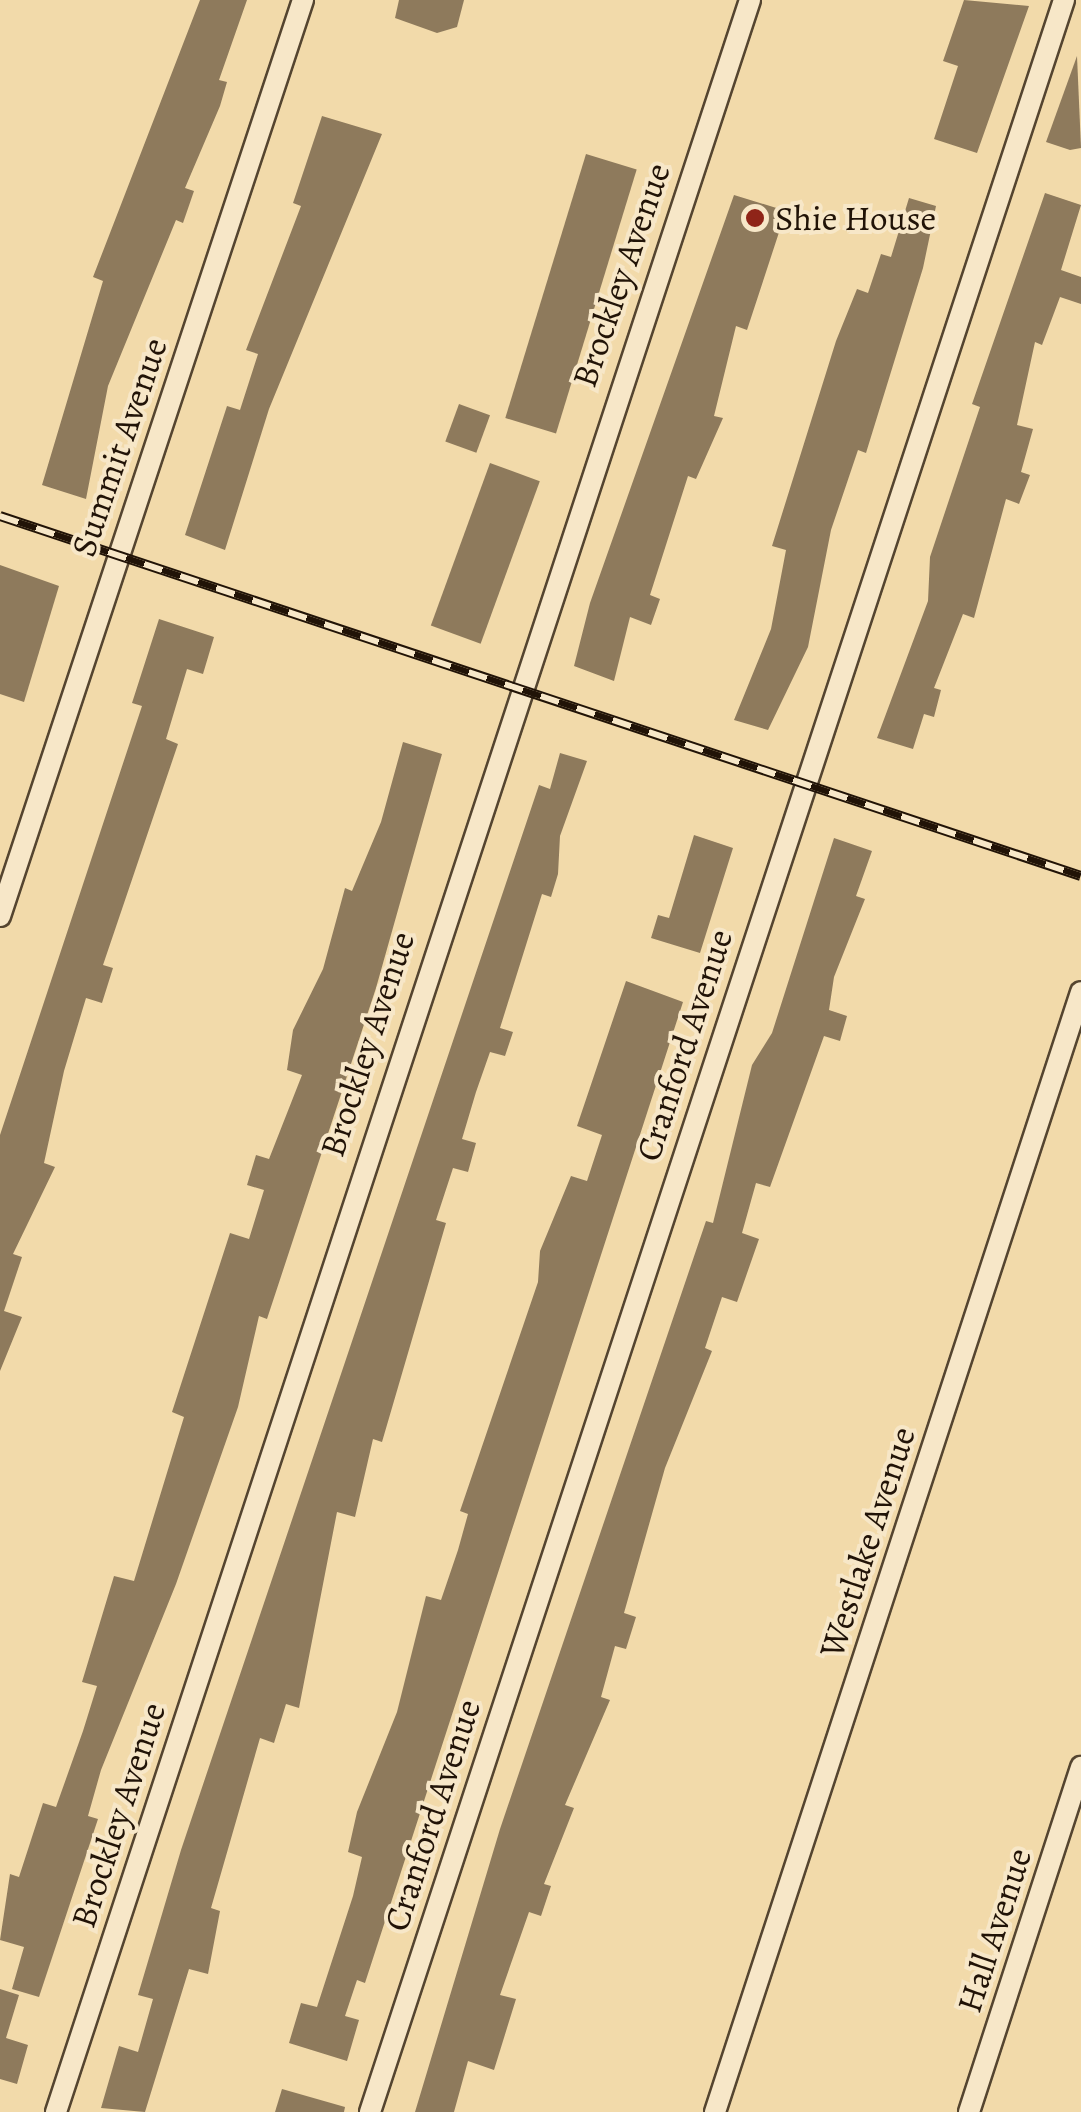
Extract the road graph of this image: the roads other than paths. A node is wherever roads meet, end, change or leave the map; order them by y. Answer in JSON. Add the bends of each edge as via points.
{"nodes":[{"id":1,"x":303,"y":0,"type":"edge"},
{"id":2,"x":750,"y":0,"type":"edge"},
{"id":3,"x":1064,"y":0,"type":"edge"},
{"id":4,"x":0,"y":916,"type":"edge"},
{"id":5,"x":1081,"y":992,"type":"edge"},
{"id":6,"x":1081,"y":1768,"type":"edge"},
{"id":7,"x":56,"y":2112,"type":"edge"},
{"id":8,"x":370,"y":2112,"type":"edge"},
{"id":9,"x":715,"y":2112,"type":"edge"},
{"id":10,"x":968,"y":2112,"type":"edge"}],
"edges":[{"from":1,"to":4,"type":"street","name":"Summit Avenue"},
{"from":2,"to":7,"type":"street","name":"Brockley Avenue","via":[[516,688]]},
{"from":3,"to":8,"type":"street","name":"Cranford Avenue"},
{"from":5,"to":9,"type":"street","name":"Westlake Avenue"},
{"from":6,"to":10,"type":"street","name":"Hall Avenue"}]}
